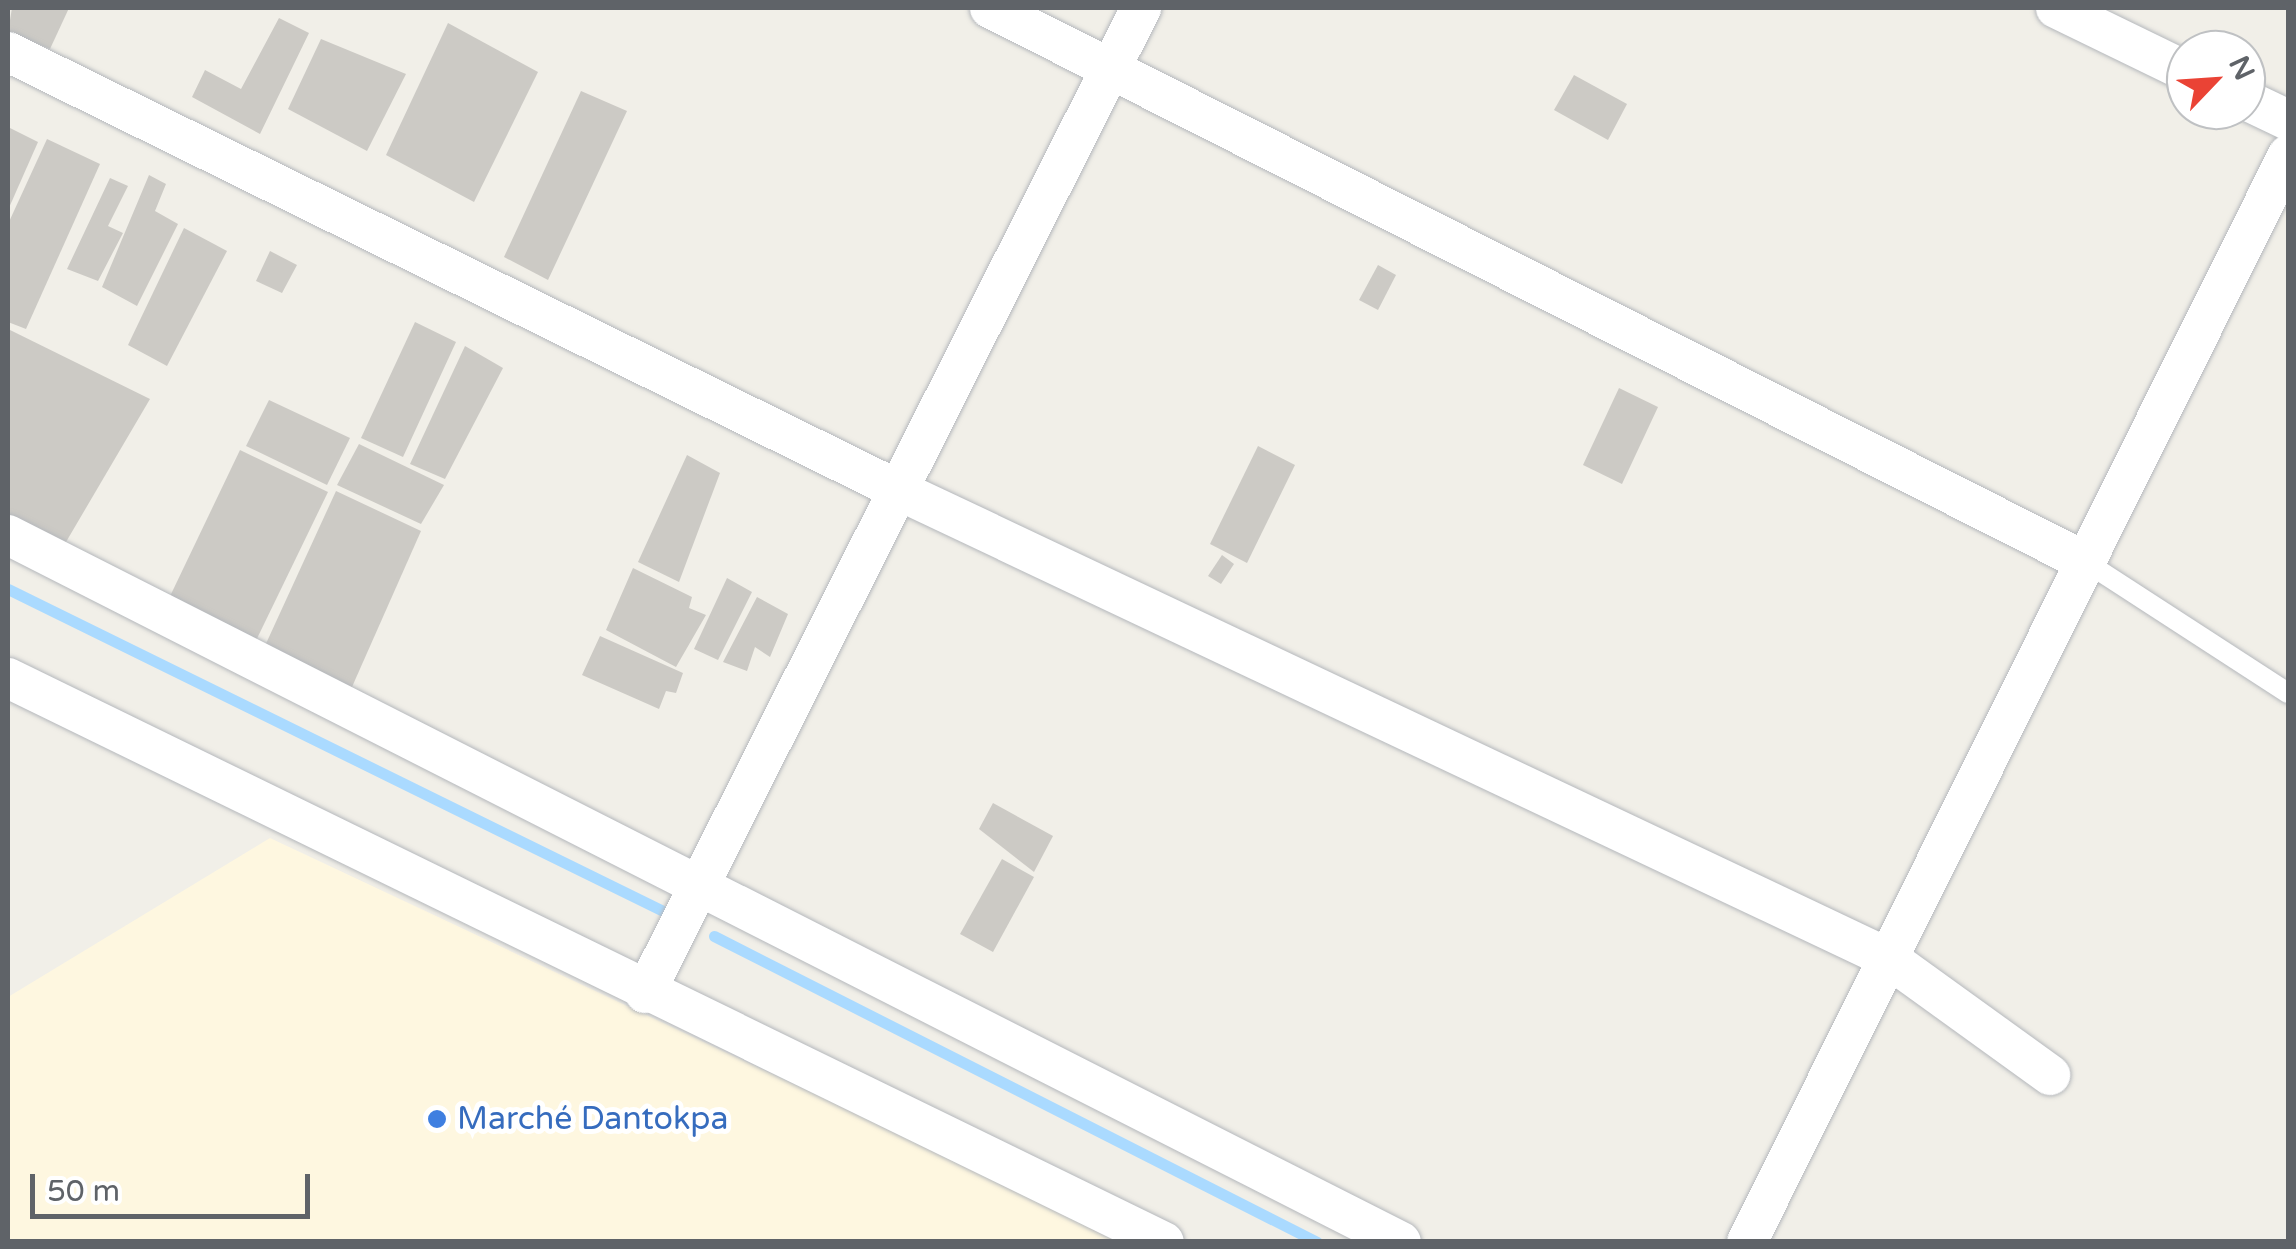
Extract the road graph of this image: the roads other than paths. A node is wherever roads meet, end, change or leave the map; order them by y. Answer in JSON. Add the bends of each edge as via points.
{"nodes":[{"id":1,"x":990,"y":8,"type":"edge"},
{"id":2,"x":1141,"y":8,"type":"edge"},
{"id":3,"x":2056,"y":8,"type":"edge"},
{"id":4,"x":8,"y":52,"type":"edge"},
{"id":5,"x":2166,"y":61,"type":"edge"},
{"id":6,"x":1110,"y":69,"type":"junction"},
{"id":7,"x":2288,"y":155,"type":"edge"},
{"id":8,"x":898,"y":490,"type":"junction"},
{"id":9,"x":8,"y":535,"type":"edge"},
{"id":10,"x":2086,"y":562,"type":"junction"},
{"id":11,"x":8,"y":678,"type":"edge"},
{"id":12,"x":2288,"y":693,"type":"edge"},
{"id":13,"x":700,"y":884,"type":"junction"},
{"id":14,"x":1888,"y":958,"type":"junction"},
{"id":15,"x":645,"y":993,"type":"junction"},
{"id":16,"x":2050,"y":1076,"type":"dead end"},
{"id":17,"x":1164,"y":1242,"type":"edge"},
{"id":18,"x":1401,"y":1242,"type":"edge"},
{"id":19,"x":1747,"y":1242,"type":"edge"}],
"edges":[{"from":1,"to":6,"type":"street"},
{"from":2,"to":6,"type":"street"},
{"from":3,"to":5,"type":"street"},
{"from":4,"to":8,"type":"street"},
{"from":6,"to":8,"type":"street"},
{"from":6,"to":10,"type":"street"},
{"from":7,"to":10,"type":"street"},
{"from":8,"to":13,"type":"street"},
{"from":8,"to":14,"type":"street"},
{"from":9,"to":13,"type":"street"},
{"from":10,"to":12,"type":"lane"},
{"from":10,"to":14,"type":"street"},
{"from":11,"to":15,"type":"street"},
{"from":13,"to":15,"type":"street"},
{"from":13,"to":18,"type":"street"},
{"from":14,"to":16,"type":"street"},
{"from":14,"to":19,"type":"street"},
{"from":15,"to":17,"type":"street"}]}
